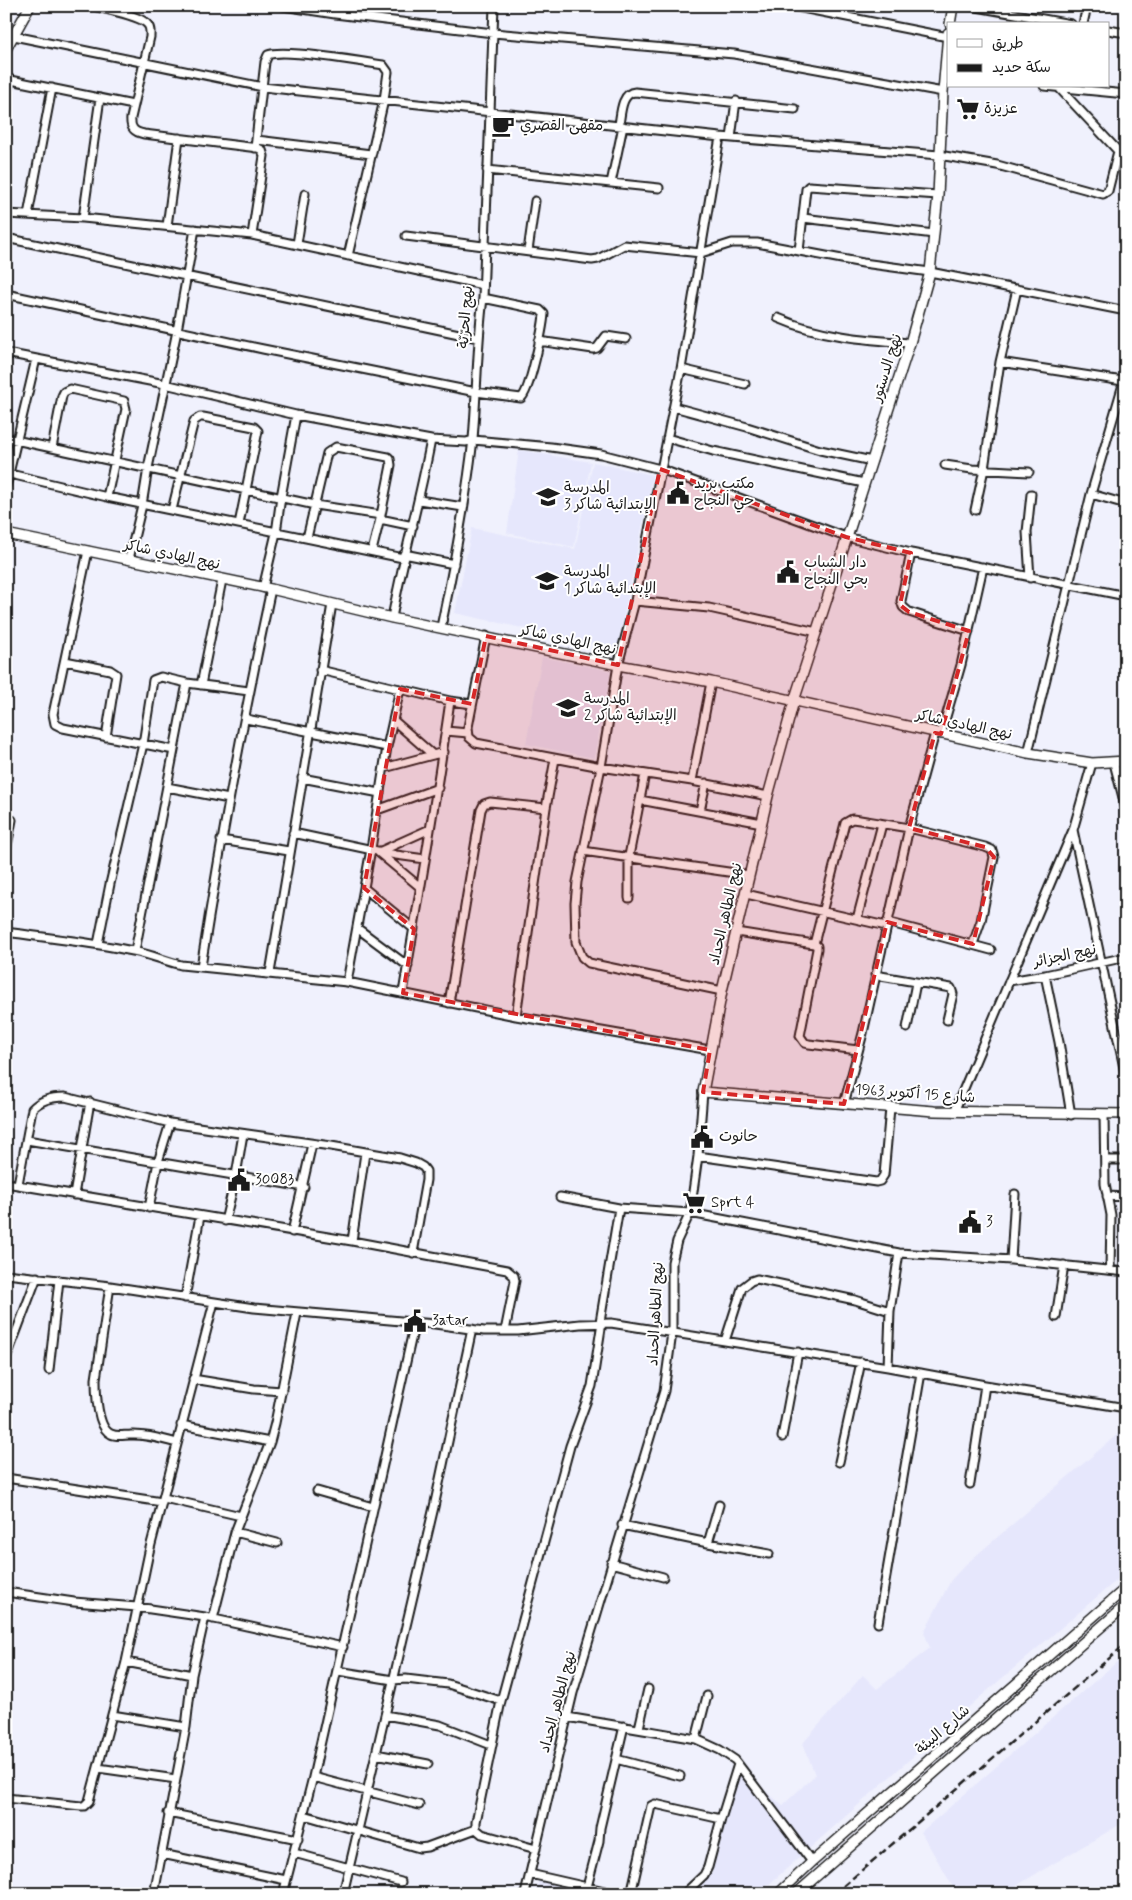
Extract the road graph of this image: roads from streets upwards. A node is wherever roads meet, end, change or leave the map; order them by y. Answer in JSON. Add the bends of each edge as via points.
{"nodes":[{"id":1,"x":30,"y":6,"type":"edge"},
{"id":2,"x":94,"y":6,"type":"edge"},
{"id":3,"x":283,"y":6,"type":"edge"},
{"id":4,"x":494,"y":6,"type":"edge"},
{"id":5,"x":792,"y":6,"type":"edge"},
{"id":6,"x":953,"y":6,"type":"edge"},
{"id":7,"x":971,"y":6,"type":"edge"},
{"id":8,"x":1087,"y":6,"type":"edge"},
{"id":9,"x":950,"y":22,"type":"edge"},
{"id":10,"x":1060,"y":22,"type":"edge"},
{"id":11,"x":1083,"y":22,"type":"edge"},
{"id":12,"x":1110,"y":30,"type":"edge"},
{"id":13,"x":493,"y":33,"type":"junction"},
{"id":14,"x":1126,"y":33,"type":"edge"},
{"id":15,"x":947,"y":35,"type":"edge"},
{"id":16,"x":14,"y":36,"type":"junction"},
{"id":17,"x":6,"y":49,"type":"edge"},
{"id":18,"x":143,"y":64,"type":"junction"},
{"id":19,"x":947,"y":72,"type":"edge"},
{"id":20,"x":8,"y":79,"type":"edge"},
{"id":21,"x":263,"y":87,"type":"junction"},
{"id":22,"x":52,"y":88,"type":"junction"},
{"id":23,"x":1055,"y":88,"type":"edge"},
{"id":24,"x":1060,"y":89,"type":"junction"},
{"id":25,"x":943,"y":92,"type":"junction"},
{"id":26,"x":1126,"y":94,"type":"edge"},
{"id":27,"x":6,"y":97,"type":"edge"},
{"id":28,"x":100,"y":98,"type":"junction"},
{"id":29,"x":384,"y":100,"type":"junction"},
{"id":30,"x":736,"y":101,"type":"junction"},
{"id":31,"x":133,"y":105,"type":"junction"},
{"id":32,"x":795,"y":109,"type":"dead end"},
{"id":33,"x":491,"y":112,"type":"junction"},
{"id":34,"x":621,"y":126,"type":"junction"},
{"id":35,"x":720,"y":137,"type":"junction"},
{"id":36,"x":180,"y":138,"type":"junction"},
{"id":37,"x":731,"y":138,"type":"junction"},
{"id":38,"x":256,"y":144,"type":"junction"},
{"id":39,"x":1118,"y":151,"type":"junction"},
{"id":40,"x":1126,"y":153,"type":"edge"},
{"id":41,"x":371,"y":154,"type":"junction"},
{"id":42,"x":939,"y":155,"type":"junction"},
{"id":43,"x":487,"y":170,"type":"junction"},
{"id":44,"x":611,"y":184,"type":"junction"},
{"id":45,"x":659,"y":188,"type":"dead end"},
{"id":46,"x":305,"y":194,"type":"dead end"},
{"id":47,"x":938,"y":195,"type":"junction"},
{"id":48,"x":535,"y":201,"type":"dead end"},
{"id":49,"x":6,"y":214,"type":"edge"},
{"id":50,"x":28,"y":215,"type":"junction"},
{"id":51,"x":83,"y":218,"type":"junction"},
{"id":52,"x":804,"y":218,"type":"junction"},
{"id":53,"x":167,"y":226,"type":"junction"},
{"id":54,"x":195,"y":229,"type":"junction"},
{"id":55,"x":934,"y":234,"type":"junction"},
{"id":56,"x":252,"y":235,"type":"junction"},
{"id":57,"x":406,"y":236,"type":"dead end"},
{"id":58,"x":6,"y":238,"type":"edge"},
{"id":59,"x":297,"y":244,"type":"junction"},
{"id":60,"x":485,"y":247,"type":"junction"},
{"id":61,"x":528,"y":251,"type":"junction"},
{"id":62,"x":799,"y":251,"type":"junction"},
{"id":63,"x":701,"y":253,"type":"junction"},
{"id":64,"x":348,"y":256,"type":"junction"},
{"id":65,"x":930,"y":272,"type":"junction"},
{"id":66,"x":186,"y":277,"type":"junction"},
{"id":67,"x":483,"y":285,"type":"junction"},
{"id":68,"x":1017,"y":289,"type":"junction"},
{"id":69,"x":6,"y":294,"type":"edge"},
{"id":70,"x":482,"y":298,"type":"junction"},
{"id":71,"x":1126,"y":311,"type":"edge"},
{"id":72,"x":778,"y":318,"type":"dead end"},
{"id":73,"x":177,"y":331,"type":"junction"},
{"id":74,"x":478,"y":338,"type":"junction"},
{"id":75,"x":626,"y":339,"type":"dead end"},
{"id":76,"x":540,"y":341,"type":"junction"},
{"id":77,"x":910,"y":343,"type":"junction"},
{"id":78,"x":6,"y":353,"type":"edge"},
{"id":79,"x":36,"y":359,"type":"junction"},
{"id":80,"x":1000,"y":362,"type":"junction"},
{"id":81,"x":681,"y":369,"type":"junction"},
{"id":82,"x":1124,"y":377,"type":"edge"},
{"id":83,"x":165,"y":384,"type":"junction"},
{"id":84,"x":745,"y":384,"type":"dead end"},
{"id":85,"x":476,"y":392,"type":"junction"},
{"id":86,"x":674,"y":407,"type":"junction"},
{"id":87,"x":296,"y":416,"type":"junction"},
{"id":88,"x":6,"y":438,"type":"edge"},
{"id":89,"x":667,"y":438,"type":"junction"},
{"id":90,"x":432,"y":440,"type":"junction"},
{"id":91,"x":472,"y":440,"type":"junction"},
{"id":92,"x":16,"y":441,"type":"junction"},
{"id":93,"x":52,"y":448,"type":"junction"},
{"id":94,"x":872,"y":461,"type":"junction"},
{"id":95,"x":115,"y":462,"type":"junction"},
{"id":96,"x":945,"y":465,"type":"dead end"},
{"id":97,"x":148,"y":468,"type":"junction"},
{"id":98,"x":660,"y":469,"type":"junction"},
{"id":99,"x":984,"y":469,"type":"junction"},
{"id":100,"x":1029,"y":472,"type":"dead end"},
{"id":101,"x":8,"y":473,"type":"edge"},
{"id":102,"x":182,"y":475,"type":"junction"},
{"id":103,"x":864,"y":483,"type":"junction"},
{"id":104,"x":6,"y":486,"type":"edge"},
{"id":105,"x":246,"y":489,"type":"junction"},
{"id":106,"x":1031,"y":494,"type":"dead end"},
{"id":107,"x":1091,"y":494,"type":"junction"},
{"id":108,"x":107,"y":497,"type":"junction"},
{"id":109,"x":281,"y":497,"type":"junction"},
{"id":110,"x":420,"y":500,"type":"junction"},
{"id":111,"x":1126,"y":504,"type":"edge"},
{"id":112,"x":142,"y":505,"type":"junction"},
{"id":113,"x":315,"y":505,"type":"junction"},
{"id":114,"x":463,"y":507,"type":"junction"},
{"id":115,"x":172,"y":510,"type":"junction"},
{"id":116,"x":975,"y":510,"type":"dead end"},
{"id":117,"x":380,"y":517,"type":"junction"},
{"id":118,"x":239,"y":524,"type":"junction"},
{"id":119,"x":413,"y":526,"type":"junction"},
{"id":120,"x":6,"y":534,"type":"edge"},
{"id":121,"x":276,"y":534,"type":"junction"},
{"id":122,"x":846,"y":537,"type":"junction"},
{"id":123,"x":307,"y":538,"type":"junction"},
{"id":124,"x":88,"y":551,"type":"junction"},
{"id":125,"x":372,"y":551,"type":"junction"},
{"id":126,"x":911,"y":553,"type":"junction"},
{"id":127,"x":404,"y":556,"type":"junction"},
{"id":128,"x":129,"y":559,"type":"junction"},
{"id":129,"x":454,"y":564,"type":"junction"},
{"id":130,"x":983,"y":567,"type":"junction"},
{"id":131,"x":1030,"y":578,"type":"junction"},
{"id":132,"x":222,"y":580,"type":"junction"},
{"id":133,"x":1068,"y":585,"type":"junction"},
{"id":134,"x":267,"y":589,"type":"junction"},
{"id":135,"x":1126,"y":596,"type":"edge"},
{"id":136,"x":635,"y":601,"type":"junction"},
{"id":137,"x":332,"y":604,"type":"junction"},
{"id":138,"x":392,"y":618,"type":"junction"},
{"id":139,"x":441,"y":627,"type":"junction"},
{"id":140,"x":969,"y":631,"type":"junction"},
{"id":141,"x":817,"y":632,"type":"junction"},
{"id":142,"x":486,"y":636,"type":"junction"},
{"id":143,"x":65,"y":661,"type":"junction"},
{"id":144,"x":618,"y":665,"type":"junction"},
{"id":145,"x":320,"y":670,"type":"junction"},
{"id":146,"x":712,"y":682,"type":"junction"},
{"id":147,"x":187,"y":683,"type":"junction"},
{"id":148,"x":202,"y":685,"type":"junction"},
{"id":149,"x":400,"y":689,"type":"junction"},
{"id":150,"x":249,"y":691,"type":"junction"},
{"id":151,"x":450,"y":701,"type":"junction"},
{"id":152,"x":794,"y":701,"type":"junction"},
{"id":153,"x":472,"y":704,"type":"junction"},
{"id":154,"x":246,"y":719,"type":"junction"},
{"id":155,"x":393,"y":720,"type":"junction"},
{"id":156,"x":446,"y":731,"type":"junction"},
{"id":157,"x":309,"y":732,"type":"junction"},
{"id":158,"x":468,"y":732,"type":"junction"},
{"id":159,"x":938,"y":734,"type":"junction"},
{"id":160,"x":106,"y":736,"type":"junction"},
{"id":161,"x":143,"y":744,"type":"junction"},
{"id":162,"x":387,"y":747,"type":"junction"},
{"id":163,"x":174,"y":750,"type":"junction"},
{"id":164,"x":444,"y":752,"type":"junction"},
{"id":165,"x":1028,"y":753,"type":"junction"},
{"id":166,"x":433,"y":755,"type":"junction"},
{"id":167,"x":555,"y":759,"type":"junction"},
{"id":168,"x":1126,"y":761,"type":"edge"},
{"id":169,"x":1092,"y":763,"type":"junction"},
{"id":170,"x":1114,"y":763,"type":"junction"},
{"id":171,"x":601,"y":767,"type":"junction"},
{"id":172,"x":384,"y":768,"type":"junction"},
{"id":173,"x":645,"y":774,"type":"junction"},
{"id":174,"x":302,"y":778,"type":"junction"},
{"id":175,"x":692,"y":781,"type":"junction"},
{"id":176,"x":706,"y":784,"type":"junction"},
{"id":177,"x":167,"y":788,"type":"junction"},
{"id":178,"x":438,"y":788,"type":"junction"},
{"id":179,"x":380,"y":793,"type":"junction"},
{"id":180,"x":768,"y":796,"type":"junction"},
{"id":181,"x":230,"y":799,"type":"junction"},
{"id":182,"x":640,"y":800,"type":"junction"},
{"id":183,"x":546,"y":808,"type":"junction"},
{"id":184,"x":1126,"y":809,"type":"edge"},
{"id":185,"x":377,"y":810,"type":"junction"},
{"id":186,"x":700,"y":811,"type":"junction"},
{"id":187,"x":12,"y":820,"type":"dead end"},
{"id":188,"x":762,"y":823,"type":"junction"},
{"id":189,"x":882,"y":824,"type":"junction"},
{"id":190,"x":909,"y":828,"type":"junction"},
{"id":191,"x":430,"y":829,"type":"junction"},
{"id":192,"x":1073,"y":830,"type":"junction"},
{"id":193,"x":293,"y":834,"type":"junction"},
{"id":194,"x":221,"y":840,"type":"junction"},
{"id":195,"x":376,"y":850,"type":"junction"},
{"id":196,"x":6,"y":851,"type":"edge"},
{"id":197,"x":289,"y":851,"type":"junction"},
{"id":198,"x":583,"y":851,"type":"junction"},
{"id":199,"x":629,"y":856,"type":"junction"},
{"id":200,"x":425,"y":859,"type":"junction"},
{"id":201,"x":749,"y":875,"type":"junction"},
{"id":202,"x":420,"y":887,"type":"junction"},
{"id":203,"x":364,"y":888,"type":"junction"},
{"id":204,"x":746,"y":894,"type":"junction"},
{"id":205,"x":629,"y":898,"type":"dead end"},
{"id":206,"x":823,"y":912,"type":"junction"},
{"id":207,"x":857,"y":919,"type":"junction"},
{"id":208,"x":887,"y":924,"type":"junction"},
{"id":209,"x":357,"y":928,"type":"junction"},
{"id":210,"x":414,"y":929,"type":"junction"},
{"id":211,"x":6,"y":932,"type":"edge"},
{"id":212,"x":736,"y":932,"type":"junction"},
{"id":213,"x":98,"y":944,"type":"junction"},
{"id":214,"x":814,"y":944,"type":"junction"},
{"id":215,"x":973,"y":944,"type":"junction"},
{"id":216,"x":990,"y":950,"type":"dead end"},
{"id":217,"x":135,"y":951,"type":"junction"},
{"id":218,"x":1126,"y":957,"type":"edge"},
{"id":219,"x":1101,"y":963,"type":"junction"},
{"id":220,"x":408,"y":966,"type":"junction"},
{"id":221,"x":201,"y":967,"type":"junction"},
{"id":222,"x":270,"y":973,"type":"junction"},
{"id":223,"x":876,"y":975,"type":"junction"},
{"id":224,"x":1045,"y":975,"type":"junction"},
{"id":225,"x":1009,"y":981,"type":"junction"},
{"id":226,"x":347,"y":982,"type":"junction"},
{"id":227,"x":916,"y":983,"type":"junction"},
{"id":228,"x":722,"y":991,"type":"junction"},
{"id":229,"x":403,"y":994,"type":"junction"},
{"id":230,"x":449,"y":1003,"type":"junction"},
{"id":231,"x":516,"y":1016,"type":"junction"},
{"id":232,"x":947,"y":1020,"type":"dead end"},
{"id":233,"x":907,"y":1028,"type":"dead end"},
{"id":234,"x":710,"y":1050,"type":"junction"},
{"id":235,"x":858,"y":1050,"type":"junction"},
{"id":236,"x":1126,"y":1077,"type":"edge"},
{"id":237,"x":703,"y":1092,"type":"junction"},
{"id":238,"x":90,"y":1102,"type":"junction"},
{"id":239,"x":844,"y":1104,"type":"junction"},
{"id":240,"x":890,"y":1108,"type":"junction"},
{"id":241,"x":954,"y":1112,"type":"junction"},
{"id":242,"x":1104,"y":1114,"type":"junction"},
{"id":243,"x":1126,"y":1114,"type":"edge"},
{"id":244,"x":1070,"y":1115,"type":"junction"},
{"id":245,"x":170,"y":1123,"type":"junction"},
{"id":246,"x":242,"y":1134,"type":"junction"},
{"id":247,"x":27,"y":1140,"type":"junction"},
{"id":248,"x":312,"y":1144,"type":"junction"},
{"id":249,"x":81,"y":1150,"type":"junction"},
{"id":250,"x":365,"y":1153,"type":"junction"},
{"id":251,"x":698,"y":1156,"type":"junction"},
{"id":252,"x":1106,"y":1160,"type":"junction"},
{"id":253,"x":1126,"y":1160,"type":"edge"},
{"id":254,"x":158,"y":1162,"type":"junction"},
{"id":255,"x":236,"y":1175,"type":"junction"},
{"id":256,"x":6,"y":1183,"type":"edge"},
{"id":257,"x":18,"y":1184,"type":"junction"},
{"id":258,"x":304,"y":1187,"type":"junction"},
{"id":259,"x":1015,"y":1194,"type":"dead end"},
{"id":260,"x":74,"y":1195,"type":"junction"},
{"id":261,"x":1107,"y":1196,"type":"junction"},
{"id":262,"x":1126,"y":1196,"type":"edge"},
{"id":263,"x":560,"y":1197,"type":"dead end"},
{"id":264,"x":149,"y":1208,"type":"junction"},
{"id":265,"x":619,"y":1208,"type":"junction"},
{"id":266,"x":690,"y":1213,"type":"junction"},
{"id":267,"x":200,"y":1216,"type":"junction"},
{"id":268,"x":225,"y":1221,"type":"junction"},
{"id":269,"x":292,"y":1232,"type":"junction"},
{"id":270,"x":352,"y":1242,"type":"junction"},
{"id":271,"x":413,"y":1253,"type":"junction"},
{"id":272,"x":899,"y":1253,"type":"junction"},
{"id":273,"x":1011,"y":1260,"type":"junction"},
{"id":274,"x":1064,"y":1265,"type":"junction"},
{"id":275,"x":1110,"y":1270,"type":"junction"},
{"id":276,"x":1126,"y":1272,"type":"edge"},
{"id":277,"x":6,"y":1274,"type":"edge"},
{"id":278,"x":37,"y":1277,"type":"junction"},
{"id":279,"x":59,"y":1280,"type":"junction"},
{"id":280,"x":110,"y":1286,"type":"junction"},
{"id":281,"x":185,"y":1298,"type":"junction"},
{"id":282,"x":214,"y":1302,"type":"junction"},
{"id":283,"x":890,"y":1311,"type":"junction"},
{"id":284,"x":297,"y":1313,"type":"junction"},
{"id":285,"x":1056,"y":1317,"type":"dead end"},
{"id":286,"x":415,"y":1322,"type":"junction"},
{"id":287,"x":601,"y":1322,"type":"junction"},
{"id":288,"x":472,"y":1329,"type":"junction"},
{"id":289,"x":505,"y":1331,"type":"junction"},
{"id":290,"x":672,"y":1333,"type":"junction"},
{"id":291,"x":724,"y":1341,"type":"junction"},
{"id":292,"x":798,"y":1352,"type":"junction"},
{"id":293,"x":6,"y":1360,"type":"edge"},
{"id":294,"x":861,"y":1362,"type":"junction"},
{"id":295,"x":888,"y":1366,"type":"junction"},
{"id":296,"x":49,"y":1370,"type":"dead end"},
{"id":297,"x":921,"y":1373,"type":"junction"},
{"id":298,"x":193,"y":1379,"type":"junction"},
{"id":299,"x":985,"y":1386,"type":"junction"},
{"id":300,"x":282,"y":1391,"type":"junction"},
{"id":301,"x":1126,"y":1408,"type":"edge"},
{"id":302,"x":181,"y":1425,"type":"junction"},
{"id":303,"x":782,"y":1437,"type":"dead end"},
{"id":304,"x":270,"y":1442,"type":"junction"},
{"id":305,"x":176,"y":1443,"type":"junction"},
{"id":306,"x":839,"y":1462,"type":"dead end"},
{"id":307,"x":6,"y":1478,"type":"edge"},
{"id":308,"x":970,"y":1484,"type":"dead end"},
{"id":309,"x":317,"y":1491,"type":"dead end"},
{"id":310,"x":163,"y":1500,"type":"junction"},
{"id":311,"x":719,"y":1505,"type":"dead end"},
{"id":312,"x":373,"y":1506,"type":"junction"},
{"id":313,"x":241,"y":1516,"type":"junction"},
{"id":314,"x":622,"y":1525,"type":"junction"},
{"id":315,"x":235,"y":1532,"type":"junction"},
{"id":316,"x":277,"y":1544,"type":"dead end"},
{"id":317,"x":708,"y":1544,"type":"junction"},
{"id":318,"x":769,"y":1554,"type":"dead end"},
{"id":319,"x":611,"y":1563,"type":"junction"},
{"id":320,"x":663,"y":1577,"type":"dead end"},
{"id":321,"x":1126,"y":1588,"type":"edge"},
{"id":322,"x":6,"y":1592,"type":"edge"},
{"id":323,"x":1110,"y":1602,"type":"junction"},
{"id":324,"x":1126,"y":1605,"type":"edge"},
{"id":325,"x":137,"y":1607,"type":"junction"},
{"id":326,"x":1118,"y":1612,"type":"junction"},
{"id":327,"x":205,"y":1617,"type":"junction"},
{"id":328,"x":214,"y":1619,"type":"junction"},
{"id":329,"x":878,"y":1623,"type":"dead end"},
{"id":330,"x":1068,"y":1639,"type":"junction"},
{"id":331,"x":343,"y":1647,"type":"junction"},
{"id":332,"x":1076,"y":1648,"type":"junction"},
{"id":333,"x":126,"y":1662,"type":"junction"},
{"id":334,"x":1041,"y":1662,"type":"junction"},
{"id":335,"x":338,"y":1670,"type":"junction"},
{"id":336,"x":1048,"y":1672,"type":"junction"},
{"id":337,"x":192,"y":1675,"type":"junction"},
{"id":338,"x":393,"y":1680,"type":"junction"},
{"id":339,"x":648,"y":1688,"type":"dead end"},
{"id":340,"x":706,"y":1696,"type":"dead end"},
{"id":341,"x":501,"y":1701,"type":"junction"},
{"id":342,"x":991,"y":1706,"type":"junction"},
{"id":343,"x":112,"y":1715,"type":"junction"},
{"id":344,"x":385,"y":1715,"type":"junction"},
{"id":345,"x":998,"y":1716,"type":"junction"},
{"id":346,"x":567,"y":1717,"type":"junction"},
{"id":347,"x":975,"y":1720,"type":"junction"},
{"id":348,"x":624,"y":1726,"type":"junction"},
{"id":349,"x":186,"y":1727,"type":"junction"},
{"id":350,"x":638,"y":1728,"type":"junction"},
{"id":351,"x":983,"y":1729,"type":"junction"},
{"id":352,"x":696,"y":1739,"type":"junction"},
{"id":353,"x":491,"y":1745,"type":"junction"},
{"id":354,"x":376,"y":1754,"type":"junction"},
{"id":355,"x":616,"y":1759,"type":"junction"},
{"id":356,"x":428,"y":1764,"type":"dead end"},
{"id":357,"x":738,"y":1764,"type":"junction"},
{"id":358,"x":98,"y":1768,"type":"junction"},
{"id":359,"x":680,"y":1776,"type":"dead end"},
{"id":360,"x":313,"y":1777,"type":"junction"},
{"id":361,"x":910,"y":1777,"type":"junction"},
{"id":362,"x":176,"y":1779,"type":"junction"},
{"id":363,"x":918,"y":1787,"type":"junction"},
{"id":364,"x":368,"y":1790,"type":"junction"},
{"id":365,"x":6,"y":1798,"type":"edge"},
{"id":366,"x":419,"y":1805,"type":"dead end"},
{"id":367,"x":878,"y":1805,"type":"junction"},
{"id":368,"x":168,"y":1813,"type":"junction"},
{"id":369,"x":886,"y":1814,"type":"junction"},
{"id":370,"x":304,"y":1815,"type":"junction"},
{"id":371,"x":721,"y":1819,"type":"junction"},
{"id":372,"x":476,"y":1830,"type":"junction"},
{"id":373,"x":358,"y":1831,"type":"junction"},
{"id":374,"x":844,"y":1834,"type":"junction"},
{"id":375,"x":298,"y":1839,"type":"junction"},
{"id":376,"x":853,"y":1844,"type":"junction"},
{"id":377,"x":536,"y":1849,"type":"junction"},
{"id":378,"x":294,"y":1853,"type":"junction"},
{"id":379,"x":162,"y":1854,"type":"junction"},
{"id":380,"x":812,"y":1862,"type":"junction"},
{"id":381,"x":349,"y":1869,"type":"junction"},
{"id":382,"x":530,"y":1874,"type":"junction"},
{"id":383,"x":286,"y":1880,"type":"junction"},
{"id":384,"x":401,"y":1882,"type":"dead end"},
{"id":385,"x":587,"y":1887,"type":"junction"},
{"id":386,"x":154,"y":1894,"type":"edge"},
{"id":387,"x":283,"y":1894,"type":"edge"},
{"id":388,"x":342,"y":1894,"type":"edge"},
{"id":389,"x":525,"y":1894,"type":"edge"},
{"id":390,"x":618,"y":1894,"type":"edge"},
{"id":391,"x":632,"y":1894,"type":"edge"},
{"id":392,"x":684,"y":1894,"type":"edge"},
{"id":393,"x":778,"y":1894,"type":"edge"},
{"id":394,"x":796,"y":1894,"type":"edge"}],
"edges":[{"from":1,"to":16,"type":"street"},
{"from":2,"to":18,"type":"street","via":[[147,24],[150,37]]},
{"from":3,"to":13,"type":"street"},
{"from":4,"to":13,"type":"street","name":"نهج الحرّيّة"},
{"from":5,"to":15,"type":"street"},
{"from":6,"to":9,"type":"street"},
{"from":7,"to":10,"type":"street"},
{"from":8,"to":11,"type":"street"},
{"from":12,"to":14,"type":"street"},
{"from":13,"to":25,"type":"street","via":[[734,54]]},
{"from":13,"to":33,"type":"street","name":"نهج الحرّيّة"},
{"from":16,"to":17,"type":"street"},
{"from":16,"to":18,"type":"street"},
{"from":18,"to":21,"type":"street"},
{"from":18,"to":31,"type":"street"},
{"from":19,"to":25,"type":"street","name":"نهج الدستور"},
{"from":20,"to":22,"type":"street"},
{"from":20,"to":27,"type":"street"},
{"from":21,"to":29,"type":"street"},
{"from":21,"to":29,"type":"street","via":[[266,58],[273,53],[347,60],[384,65],[388,72]]},
{"from":21,"to":38,"type":"street"},
{"from":22,"to":28,"type":"street"},
{"from":22,"to":50,"type":"street"},
{"from":23,"to":24,"type":"street"},
{"from":24,"to":26,"type":"street"},
{"from":24,"to":39,"type":"street"},
{"from":25,"to":42,"type":"street","name":"نهج الدستور"},
{"from":28,"to":31,"type":"street"},
{"from":28,"to":51,"type":"street"},
{"from":29,"to":33,"type":"street"},
{"from":29,"to":41,"type":"street"},
{"from":30,"to":32,"type":"street"},
{"from":30,"to":34,"type":"street","via":[[631,92],[625,97]]},
{"from":30,"to":37,"type":"street"},
{"from":31,"to":36,"type":"street","via":[[130,123],[134,131]]},
{"from":33,"to":34,"type":"street"},
{"from":33,"to":43,"type":"street","name":"نهج الحرّيّة"},
{"from":34,"to":35,"type":"street"},
{"from":34,"to":44,"type":"street"},
{"from":35,"to":37,"type":"street"},
{"from":35,"to":63,"type":"street"},
{"from":36,"to":38,"type":"street"},
{"from":36,"to":53,"type":"street"},
{"from":37,"to":42,"type":"street"},
{"from":38,"to":41,"type":"street"},
{"from":38,"to":56,"type":"street","via":[[264,156]]},
{"from":39,"to":40,"type":"street"},
{"from":39,"to":42,"type":"street","via":[[1108,191],[1103,194],[1005,167]]},
{"from":41,"to":64,"type":"street"},
{"from":42,"to":47,"type":"street","name":"نهج الدستور"},
{"from":43,"to":44,"type":"street"},
{"from":43,"to":60,"type":"street","name":"نهج الحرّيّة"},
{"from":44,"to":45,"type":"street"},
{"from":46,"to":59,"type":"street"},
{"from":47,"to":52,"type":"street","via":[[809,186],[806,189]]},
{"from":47,"to":55,"type":"street","name":"نهج الدستور"},
{"from":48,"to":61,"type":"street"},
{"from":49,"to":50,"type":"street"},
{"from":50,"to":51,"type":"street"},
{"from":51,"to":53,"type":"street"},
{"from":52,"to":55,"type":"street"},
{"from":52,"to":62,"type":"street"},
{"from":53,"to":54,"type":"street"},
{"from":54,"to":56,"type":"street"},
{"from":54,"to":66,"type":"street"},
{"from":55,"to":65,"type":"street","name":"نهج الدستور"},
{"from":56,"to":59,"type":"street"},
{"from":57,"to":60,"type":"street"},
{"from":58,"to":66,"type":"street"},
{"from":59,"to":64,"type":"street"},
{"from":60,"to":61,"type":"street"},
{"from":60,"to":67,"type":"street","name":"نهج الحرّيّة"},
{"from":61,"to":63,"type":"street","via":[[592,260],[629,244]]},
{"from":62,"to":63,"type":"street","via":[[743,242]]},
{"from":62,"to":65,"type":"street","via":[[863,264]]},
{"from":63,"to":81,"type":"street"},
{"from":64,"to":67,"type":"street"},
{"from":65,"to":68,"type":"street"},
{"from":65,"to":77,"type":"street","name":"نهج الدستور"},
{"from":66,"to":73,"type":"street"},
{"from":66,"to":74,"type":"street"},
{"from":67,"to":70,"type":"street","name":"نهج الحرّيّة"},
{"from":68,"to":71,"type":"street"},
{"from":68,"to":80,"type":"street"},
{"from":69,"to":73,"type":"street"},
{"from":70,"to":74,"type":"street","name":"نهج الحرّيّة"},
{"from":70,"to":76,"type":"street","via":[[542,311]]},
{"from":72,"to":77,"type":"street","via":[[837,335]]},
{"from":73,"to":83,"type":"street"},
{"from":73,"to":85,"type":"street"},
{"from":74,"to":85,"type":"street","name":"نهج الحرّيّة"},
{"from":75,"to":76,"type":"street","via":[[606,336],[593,349]]},
{"from":76,"to":85,"type":"street","via":[[524,396]]},
{"from":77,"to":94,"type":"street","name":"نهج الدستور"},
{"from":78,"to":79,"type":"street"},
{"from":79,"to":83,"type":"street"},
{"from":79,"to":92,"type":"street"},
{"from":80,"to":82,"type":"street"},
{"from":80,"to":99,"type":"street"},
{"from":81,"to":84,"type":"street"},
{"from":81,"to":86,"type":"street"},
{"from":82,"to":107,"type":"street"},
{"from":83,"to":87,"type":"street"},
{"from":83,"to":97,"type":"street"},
{"from":85,"to":91,"type":"street","name":"نهج الحرّيّة"},
{"from":86,"to":89,"type":"street"},
{"from":86,"to":94,"type":"street","via":[[820,450]]},
{"from":87,"to":90,"type":"street"},
{"from":87,"to":109,"type":"street"},
{"from":88,"to":92,"type":"street"},
{"from":89,"to":98,"type":"street"},
{"from":89,"to":103,"type":"street"},
{"from":90,"to":91,"type":"street"},
{"from":90,"to":110,"type":"street"},
{"from":91,"to":98,"type":"street","via":[[600,454]]},
{"from":91,"to":114,"type":"street","name":"نهج الحرّيّة"},
{"from":92,"to":93,"type":"street"},
{"from":92,"to":101,"type":"street"},
{"from":93,"to":95,"type":"street"},
{"from":93,"to":95,"type":"street","via":[[66,390],[121,400],[126,409]]},
{"from":94,"to":103,"type":"street","name":"نهج الدستور"},
{"from":95,"to":97,"type":"street"},
{"from":95,"to":108,"type":"street"},
{"from":96,"to":99,"type":"street"},
{"from":97,"to":102,"type":"street"},
{"from":97,"to":112,"type":"street"},
{"from":98,"to":122,"type":"street"},
{"from":98,"to":136,"type":"street"},
{"from":99,"to":100,"type":"street"},
{"from":99,"to":116,"type":"street"},
{"from":101,"to":104,"type":"street"},
{"from":101,"to":108,"type":"street"},
{"from":102,"to":105,"type":"street"},
{"from":102,"to":105,"type":"street","via":[[196,419],[204,417],[254,427],[258,434]]},
{"from":102,"to":115,"type":"street"},
{"from":103,"to":122,"type":"street","name":"نهج الدستور"},
{"from":105,"to":109,"type":"street"},
{"from":105,"to":118,"type":"street"},
{"from":106,"to":131,"type":"street","via":[[1027,532]]},
{"from":107,"to":111,"type":"street"},
{"from":107,"to":133,"type":"street"},
{"from":108,"to":112,"type":"street"},
{"from":109,"to":113,"type":"street"},
{"from":109,"to":121,"type":"street"},
{"from":110,"to":114,"type":"street"},
{"from":110,"to":119,"type":"street"},
{"from":112,"to":115,"type":"street"},
{"from":112,"to":128,"type":"street"},
{"from":113,"to":117,"type":"street"},
{"from":113,"to":117,"type":"street","via":[[328,453],[336,447],[390,459]]},
{"from":113,"to":123,"type":"street"},
{"from":114,"to":129,"type":"street","name":"نهج الحرّيّة"},
{"from":115,"to":118,"type":"street"},
{"from":117,"to":119,"type":"street"},
{"from":117,"to":125,"type":"street"},
{"from":118,"to":121,"type":"street"},
{"from":119,"to":127,"type":"street"},
{"from":120,"to":124,"type":"street","name":"نهج الهادي شاكر"},
{"from":121,"to":123,"type":"street"},
{"from":121,"to":134,"type":"street"},
{"from":122,"to":126,"type":"street"},
{"from":122,"to":141,"type":"street","name":"نهج الدستور"},
{"from":123,"to":125,"type":"street"},
{"from":124,"to":128,"type":"street","name":"نهج الهادي شاكر"},
{"from":124,"to":143,"type":"street"},
{"from":125,"to":127,"type":"street"},
{"from":126,"to":130,"type":"street"},
{"from":126,"to":140,"type":"street","via":[[901,602],[903,607],[909,612]]},
{"from":127,"to":129,"type":"street"},
{"from":127,"to":138,"type":"street"},
{"from":128,"to":132,"type":"street","name":"نهج الهادي شاكر"},
{"from":129,"to":139,"type":"street","name":"نهج الحرّيّة"},
{"from":130,"to":131,"type":"street"},
{"from":130,"to":140,"type":"street"},
{"from":131,"to":133,"type":"street"},
{"from":132,"to":134,"type":"street","name":"نهج الهادي شاكر"},
{"from":132,"to":148,"type":"street"},
{"from":133,"to":135,"type":"street"},
{"from":133,"to":165,"type":"street"},
{"from":134,"to":137,"type":"street","name":"نهج الهادي شاكر"},
{"from":134,"to":150,"type":"street"},
{"from":136,"to":141,"type":"street","via":[[709,608]]},
{"from":136,"to":144,"type":"street"},
{"from":137,"to":138,"type":"street","name":"نهج الهادي شاكر"},
{"from":137,"to":145,"type":"street"},
{"from":138,"to":139,"type":"street","name":"نهج الهادي شاكر"},
{"from":139,"to":142,"type":"street","name":"نهج الهادي شاكر"},
{"from":140,"to":159,"type":"street"},
{"from":141,"to":152,"type":"street","name":"نهج الدستور"},
{"from":142,"to":144,"type":"street","name":"نهج الهادي شاكر"},
{"from":142,"to":153,"type":"street"},
{"from":143,"to":160,"type":"street","via":[[116,674]]},
{"from":143,"to":160,"type":"street","via":[[53,714],[55,724]]},
{"from":144,"to":146,"type":"street","name":"نهج الهادي شاكر"},
{"from":144,"to":171,"type":"street"},
{"from":145,"to":149,"type":"street"},
{"from":145,"to":157,"type":"street"},
{"from":146,"to":152,"type":"street","name":"نهج الهادي شاكر"},
{"from":146,"to":175,"type":"street"},
{"from":147,"to":148,"type":"street"},
{"from":147,"to":161,"type":"street","via":[[161,677],[153,680]]},
{"from":147,"to":163,"type":"street"},
{"from":148,"to":150,"type":"street"},
{"from":149,"to":151,"type":"street"},
{"from":149,"to":155,"type":"street"},
{"from":150,"to":154,"type":"street"},
{"from":151,"to":153,"type":"street"},
{"from":151,"to":156,"type":"street"},
{"from":152,"to":159,"type":"street","name":"نهج الهادي شاكر"},
{"from":152,"to":180,"type":"street","name":"نهج الطاهر الحداد"},
{"from":153,"to":158,"type":"street"},
{"from":154,"to":157,"type":"street"},
{"from":154,"to":181,"type":"street"},
{"from":155,"to":162,"type":"street"},
{"from":155,"to":166,"type":"street"},
{"from":156,"to":158,"type":"street"},
{"from":156,"to":164,"type":"street"},
{"from":157,"to":162,"type":"street"},
{"from":157,"to":174,"type":"street"},
{"from":158,"to":167,"type":"street","via":[[472,740],[481,745]]},
{"from":159,"to":165,"type":"street","name":"نهج الهادي شاكر"},
{"from":159,"to":190,"type":"street"},
{"from":160,"to":161,"type":"street"},
{"from":161,"to":163,"type":"street"},
{"from":161,"to":213,"type":"street"},
{"from":162,"to":172,"type":"street"},
{"from":163,"to":177,"type":"street"},
{"from":164,"to":166,"type":"street"},
{"from":164,"to":178,"type":"street"},
{"from":165,"to":169,"type":"street","name":"نهج الهادي شاكر"},
{"from":166,"to":172,"type":"street"},
{"from":167,"to":171,"type":"street"},
{"from":167,"to":183,"type":"street"},
{"from":168,"to":170,"type":"street","name":"نهج الهادي شاكر"},
{"from":169,"to":170,"type":"street","name":"نهج الهادي شاكر"},
{"from":169,"to":192,"type":"street"},
{"from":170,"to":184,"type":"street"},
{"from":171,"to":173,"type":"street"},
{"from":171,"to":198,"type":"street"},
{"from":172,"to":179,"type":"street"},
{"from":173,"to":175,"type":"street"},
{"from":173,"to":182,"type":"street"},
{"from":174,"to":179,"type":"street"},
{"from":174,"to":193,"type":"street"},
{"from":175,"to":176,"type":"street"},
{"from":176,"to":180,"type":"street"},
{"from":176,"to":186,"type":"street"},
{"from":177,"to":181,"type":"street"},
{"from":177,"to":217,"type":"street"},
{"from":178,"to":185,"type":"street"},
{"from":178,"to":191,"type":"street"},
{"from":179,"to":185,"type":"street"},
{"from":180,"to":188,"type":"street","name":"نهج الطاهر الحداد"},
{"from":181,"to":194,"type":"street"},
{"from":182,"to":186,"type":"street"},
{"from":182,"to":199,"type":"street"},
{"from":183,"to":230,"type":"street","via":[[490,802],[481,810]]},
{"from":183,"to":231,"type":"street"},
{"from":185,"to":195,"type":"street"},
{"from":186,"to":188,"type":"street"},
{"from":187,"to":196,"type":"street"},
{"from":188,"to":201,"type":"street","name":"نهج الطاهر الحداد"},
{"from":189,"to":190,"type":"street"},
{"from":189,"to":206,"type":"street","via":[[856,819],[845,822]]},
{"from":189,"to":207,"type":"street"},
{"from":190,"to":208,"type":"street"},
{"from":190,"to":215,"type":"street","via":[[986,847],[993,852],[981,921]]},
{"from":191,"to":195,"type":"street"},
{"from":191,"to":200,"type":"street"},
{"from":192,"to":219,"type":"street"},
{"from":192,"to":225,"type":"street"},
{"from":193,"to":195,"type":"street"},
{"from":193,"to":197,"type":"street"},
{"from":194,"to":197,"type":"street"},
{"from":194,"to":221,"type":"street"},
{"from":195,"to":200,"type":"street"},
{"from":195,"to":202,"type":"street"},
{"from":195,"to":203,"type":"street"},
{"from":197,"to":222,"type":"street"},
{"from":198,"to":199,"type":"street"},
{"from":198,"to":228,"type":"street","via":[[575,903],[575,928],[582,957],[598,966]]},
{"from":199,"to":201,"type":"street"},
{"from":199,"to":205,"type":"street"},
{"from":200,"to":202,"type":"street"},
{"from":201,"to":204,"type":"street","name":"نهج الطاهر الحداد"},
{"from":202,"to":210,"type":"street"},
{"from":203,"to":209,"type":"street"},
{"from":203,"to":210,"type":"street"},
{"from":204,"to":206,"type":"street"},
{"from":204,"to":212,"type":"street","name":"نهج الطاهر الحداد"},
{"from":206,"to":207,"type":"street"},
{"from":206,"to":214,"type":"street"},
{"from":207,"to":208,"type":"street"},
{"from":208,"to":215,"type":"street"},
{"from":208,"to":223,"type":"street"},
{"from":209,"to":220,"type":"street"},
{"from":209,"to":226,"type":"street"},
{"from":210,"to":220,"type":"street"},
{"from":211,"to":213,"type":"street"},
{"from":212,"to":214,"type":"street"},
{"from":212,"to":228,"type":"street","name":"نهج الطاهر الحداد"},
{"from":213,"to":217,"type":"street"},
{"from":214,"to":235,"type":"street","via":[[817,947],[802,1040],[809,1044]]},
{"from":215,"to":216,"type":"street"},
{"from":217,"to":221,"type":"street","via":[[166,962]]},
{"from":218,"to":219,"type":"street","name":"نهج الجزائر"},
{"from":219,"to":224,"type":"street","name":"نهج الجزائر"},
{"from":219,"to":236,"type":"street"},
{"from":220,"to":229,"type":"street"},
{"from":221,"to":222,"type":"street"},
{"from":222,"to":226,"type":"street"},
{"from":223,"to":227,"type":"street"},
{"from":223,"to":235,"type":"street"},
{"from":224,"to":225,"type":"street","name":"نهج الجزائر"},
{"from":224,"to":244,"type":"street"},
{"from":225,"to":241,"type":"street"},
{"from":226,"to":229,"type":"street"},
{"from":227,"to":232,"type":"street","via":[[952,988]]},
{"from":227,"to":233,"type":"street"},
{"from":228,"to":234,"type":"street","name":"نهج الطاهر الحداد"},
{"from":229,"to":230,"type":"street"},
{"from":230,"to":231,"type":"street"},
{"from":231,"to":234,"type":"street"},
{"from":234,"to":237,"type":"street","name":"نهج الطاهر الحداد"},
{"from":235,"to":239,"type":"street"},
{"from":237,"to":239,"type":"street","name":"شارع 15 أكتوبر 1963"},
{"from":237,"to":251,"type":"street","name":"نهج الطاهر الحداد"},
{"from":238,"to":245,"type":"street"},
{"from":238,"to":247,"type":"street","via":[[58,1097],[34,1106]]},
{"from":238,"to":249,"type":"street"},
{"from":239,"to":240,"type":"street","name":"شارع 15 أكتوبر 1963"},
{"from":240,"to":241,"type":"street","name":"شارع 15 أكتوبر 1963"},
{"from":240,"to":251,"type":"street","via":[[884,1175],[880,1181]]},
{"from":241,"to":244,"type":"street","name":"شارع 15 أكتوبر 1963"},
{"from":242,"to":243,"type":"street","name":"شارع 15 أكتوبر 1963"},
{"from":242,"to":244,"type":"street","name":"شارع 15 أكتوبر 1963"},
{"from":242,"to":252,"type":"street"},
{"from":245,"to":246,"type":"street"},
{"from":245,"to":254,"type":"street"},
{"from":246,"to":248,"type":"street"},
{"from":246,"to":255,"type":"street"},
{"from":247,"to":249,"type":"street"},
{"from":247,"to":257,"type":"street"},
{"from":248,"to":250,"type":"street"},
{"from":248,"to":258,"type":"street"},
{"from":249,"to":254,"type":"street"},
{"from":249,"to":260,"type":"street"},
{"from":250,"to":270,"type":"street"},
{"from":250,"to":271,"type":"street","via":[[416,1162],[426,1171]]},
{"from":251,"to":266,"type":"street","name":"نهج الطاهر الحداد"},
{"from":252,"to":253,"type":"street"},
{"from":252,"to":261,"type":"street"},
{"from":254,"to":255,"type":"street"},
{"from":254,"to":264,"type":"street"},
{"from":255,"to":258,"type":"street"},
{"from":255,"to":268,"type":"street"},
{"from":256,"to":257,"type":"street"},
{"from":257,"to":260,"type":"street"},
{"from":258,"to":269,"type":"street"},
{"from":259,"to":273,"type":"street"},
{"from":260,"to":264,"type":"street"},
{"from":261,"to":262,"type":"street"},
{"from":261,"to":275,"type":"street","via":[[1111,1215]]},
{"from":263,"to":265,"type":"street"},
{"from":264,"to":267,"type":"street"},
{"from":265,"to":266,"type":"street"},
{"from":265,"to":287,"type":"street"},
{"from":266,"to":272,"type":"street"},
{"from":266,"to":290,"type":"street","name":"نهج الطاهر الحداد","via":[[673,1251]]},
{"from":267,"to":268,"type":"street"},
{"from":267,"to":281,"type":"street"},
{"from":268,"to":269,"type":"street"},
{"from":269,"to":270,"type":"street"},
{"from":270,"to":271,"type":"street"},
{"from":271,"to":289,"type":"street","via":[[508,1270],[515,1280]]},
{"from":272,"to":273,"type":"street"},
{"from":272,"to":283,"type":"street"},
{"from":273,"to":274,"type":"street"},
{"from":274,"to":275,"type":"street"},
{"from":274,"to":285,"type":"street"},
{"from":275,"to":276,"type":"street"},
{"from":277,"to":278,"type":"street"},
{"from":278,"to":279,"type":"street"},
{"from":278,"to":293,"type":"street"},
{"from":279,"to":280,"type":"street"},
{"from":279,"to":296,"type":"street"},
{"from":280,"to":281,"type":"street"},
{"from":280,"to":305,"type":"street","via":[[96,1379],[101,1418],[107,1432],[112,1435],[138,1435]]},
{"from":281,"to":282,"type":"street"},
{"from":282,"to":284,"type":"street"},
{"from":282,"to":298,"type":"street"},
{"from":283,"to":291,"type":"street","via":[[868,1303],[757,1279],[742,1288]]},
{"from":283,"to":295,"type":"street"},
{"from":284,"to":286,"type":"street"},
{"from":284,"to":300,"type":"street"},
{"from":286,"to":288,"type":"street"},
{"from":286,"to":312,"type":"street"},
{"from":287,"to":289,"type":"street"},
{"from":287,"to":290,"type":"street"},
{"from":287,"to":341,"type":"street","via":[[592,1386],[570,1446]]},
{"from":288,"to":289,"type":"street"},
{"from":288,"to":338,"type":"street"},
{"from":290,"to":291,"type":"street"},
{"from":290,"to":314,"type":"street","name":"نهج الطاهر الحداد","via":[[664,1391]]},
{"from":291,"to":292,"type":"street"},
{"from":292,"to":294,"type":"street"},
{"from":292,"to":303,"type":"street"},
{"from":294,"to":295,"type":"street"},
{"from":294,"to":306,"type":"street"},
{"from":295,"to":297,"type":"street"},
{"from":297,"to":299,"type":"street"},
{"from":297,"to":329,"type":"street"},
{"from":298,"to":300,"type":"street"},
{"from":298,"to":302,"type":"street"},
{"from":299,"to":301,"type":"street"},
{"from":299,"to":308,"type":"street"},
{"from":300,"to":304,"type":"street"},
{"from":302,"to":304,"type":"street"},
{"from":302,"to":305,"type":"street"},
{"from":304,"to":313,"type":"street"},
{"from":305,"to":310,"type":"street"},
{"from":307,"to":310,"type":"street"},
{"from":309,"to":312,"type":"street"},
{"from":310,"to":313,"type":"street"},
{"from":310,"to":325,"type":"street"},
{"from":311,"to":317,"type":"street"},
{"from":312,"to":331,"type":"street"},
{"from":313,"to":315,"type":"street"},
{"from":314,"to":317,"type":"street"},
{"from":314,"to":319,"type":"street","name":"نهج الطاهر الحداد"},
{"from":315,"to":316,"type":"street"},
{"from":315,"to":328,"type":"street"},
{"from":317,"to":318,"type":"street"},
{"from":319,"to":320,"type":"street"},
{"from":319,"to":346,"type":"street","name":"نهج الطاهر الحداد"},
{"from":321,"to":323,"type":"street","name":"شارع البيئة"},
{"from":322,"to":325,"type":"street"},
{"from":323,"to":326,"type":"street"},
{"from":323,"to":330,"type":"street","name":"شارع البيئة"},
{"from":324,"to":326,"type":"street","name":"شارع البيئة"},
{"from":325,"to":327,"type":"street"},
{"from":325,"to":333,"type":"street"},
{"from":326,"to":332,"type":"street","name":"شارع البيئة"},
{"from":327,"to":328,"type":"street"},
{"from":327,"to":337,"type":"street"},
{"from":328,"to":331,"type":"street"},
{"from":330,"to":332,"type":"street"},
{"from":330,"to":334,"type":"street","name":"شارع البيئة"},
{"from":331,"to":335,"type":"street"},
{"from":332,"to":336,"type":"street","name":"شارع البيئة"},
{"from":333,"to":337,"type":"street"},
{"from":333,"to":343,"type":"street"},
{"from":334,"to":336,"type":"street"},
{"from":334,"to":342,"type":"street","name":"شارع البيئة"},
{"from":335,"to":338,"type":"street"},
{"from":335,"to":360,"type":"street"},
{"from":336,"to":345,"type":"street","name":"شارع البيئة"},
{"from":337,"to":349,"type":"street"},
{"from":338,"to":341,"type":"street","via":[[448,1684]]},
{"from":338,"to":344,"type":"street"},
{"from":339,"to":350,"type":"street"},
{"from":340,"to":352,"type":"street"},
{"from":341,"to":353,"type":"street"},
{"from":342,"to":345,"type":"street"},
{"from":342,"to":347,"type":"street","name":"شارع البيئة"},
{"from":343,"to":349,"type":"street"},
{"from":343,"to":358,"type":"street"},
{"from":344,"to":353,"type":"street","via":[[440,1725]]},
{"from":344,"to":354,"type":"street"},
{"from":345,"to":351,"type":"street","name":"شارع البيئة"},
{"from":346,"to":348,"type":"street"},
{"from":346,"to":377,"type":"street","name":"نهج الطاهر الحداد"},
{"from":347,"to":351,"type":"street"},
{"from":347,"to":361,"type":"street","name":"شارع البيئة"},
{"from":348,"to":350,"type":"street"},
{"from":348,"to":355,"type":"street"},
{"from":349,"to":362,"type":"street"},
{"from":350,"to":352,"type":"street"},
{"from":351,"to":363,"type":"street","name":"شارع البيئة"},
{"from":352,"to":357,"type":"street","via":[[729,1755]]},
{"from":353,"to":372,"type":"street"},
{"from":354,"to":356,"type":"street"},
{"from":354,"to":364,"type":"street"},
{"from":355,"to":359,"type":"street"},
{"from":355,"to":385,"type":"street"},
{"from":357,"to":371,"type":"street"},
{"from":357,"to":380,"type":"street"},
{"from":358,"to":362,"type":"street"},
{"from":358,"to":365,"type":"street","via":[[84,1806]]},
{"from":360,"to":364,"type":"street"},
{"from":360,"to":370,"type":"street"},
{"from":361,"to":363,"type":"street"},
{"from":361,"to":367,"type":"street","name":"شارع البيئة"},
{"from":362,"to":368,"type":"street"},
{"from":363,"to":369,"type":"street","name":"شارع البيئة"},
{"from":364,"to":366,"type":"street"},
{"from":364,"to":373,"type":"street"},
{"from":367,"to":369,"type":"street"},
{"from":367,"to":374,"type":"street","name":"شارع البيئة"},
{"from":368,"to":375,"type":"street"},
{"from":368,"to":379,"type":"street"},
{"from":369,"to":376,"type":"street","name":"شارع البيئة"},
{"from":370,"to":373,"type":"street"},
{"from":370,"to":375,"type":"street"},
{"from":371,"to":391,"type":"street","via":[[655,1804],[651,1806]]},
{"from":371,"to":392,"type":"street","via":[[707,1871]]},
{"from":372,"to":373,"type":"street","via":[[422,1848]]},
{"from":372,"to":377,"type":"street"},
{"from":373,"to":381,"type":"street"},
{"from":374,"to":376,"type":"street"},
{"from":374,"to":380,"type":"street","name":"شارع البيئة"},
{"from":375,"to":378,"type":"street"},
{"from":376,"to":394,"type":"street","name":"شارع البيئة"},
{"from":377,"to":382,"type":"street","name":"نهج الطاهر الحداد"},
{"from":378,"to":381,"type":"street"},
{"from":378,"to":383,"type":"street"},
{"from":379,"to":383,"type":"street"},
{"from":379,"to":386,"type":"street"},
{"from":380,"to":393,"type":"street","name":"شارع البيئة"},
{"from":381,"to":384,"type":"street"},
{"from":381,"to":388,"type":"street"},
{"from":382,"to":385,"type":"street"},
{"from":382,"to":389,"type":"street","name":"نهج الطاهر الحداد"},
{"from":383,"to":387,"type":"street"},
{"from":385,"to":390,"type":"street"}]}
